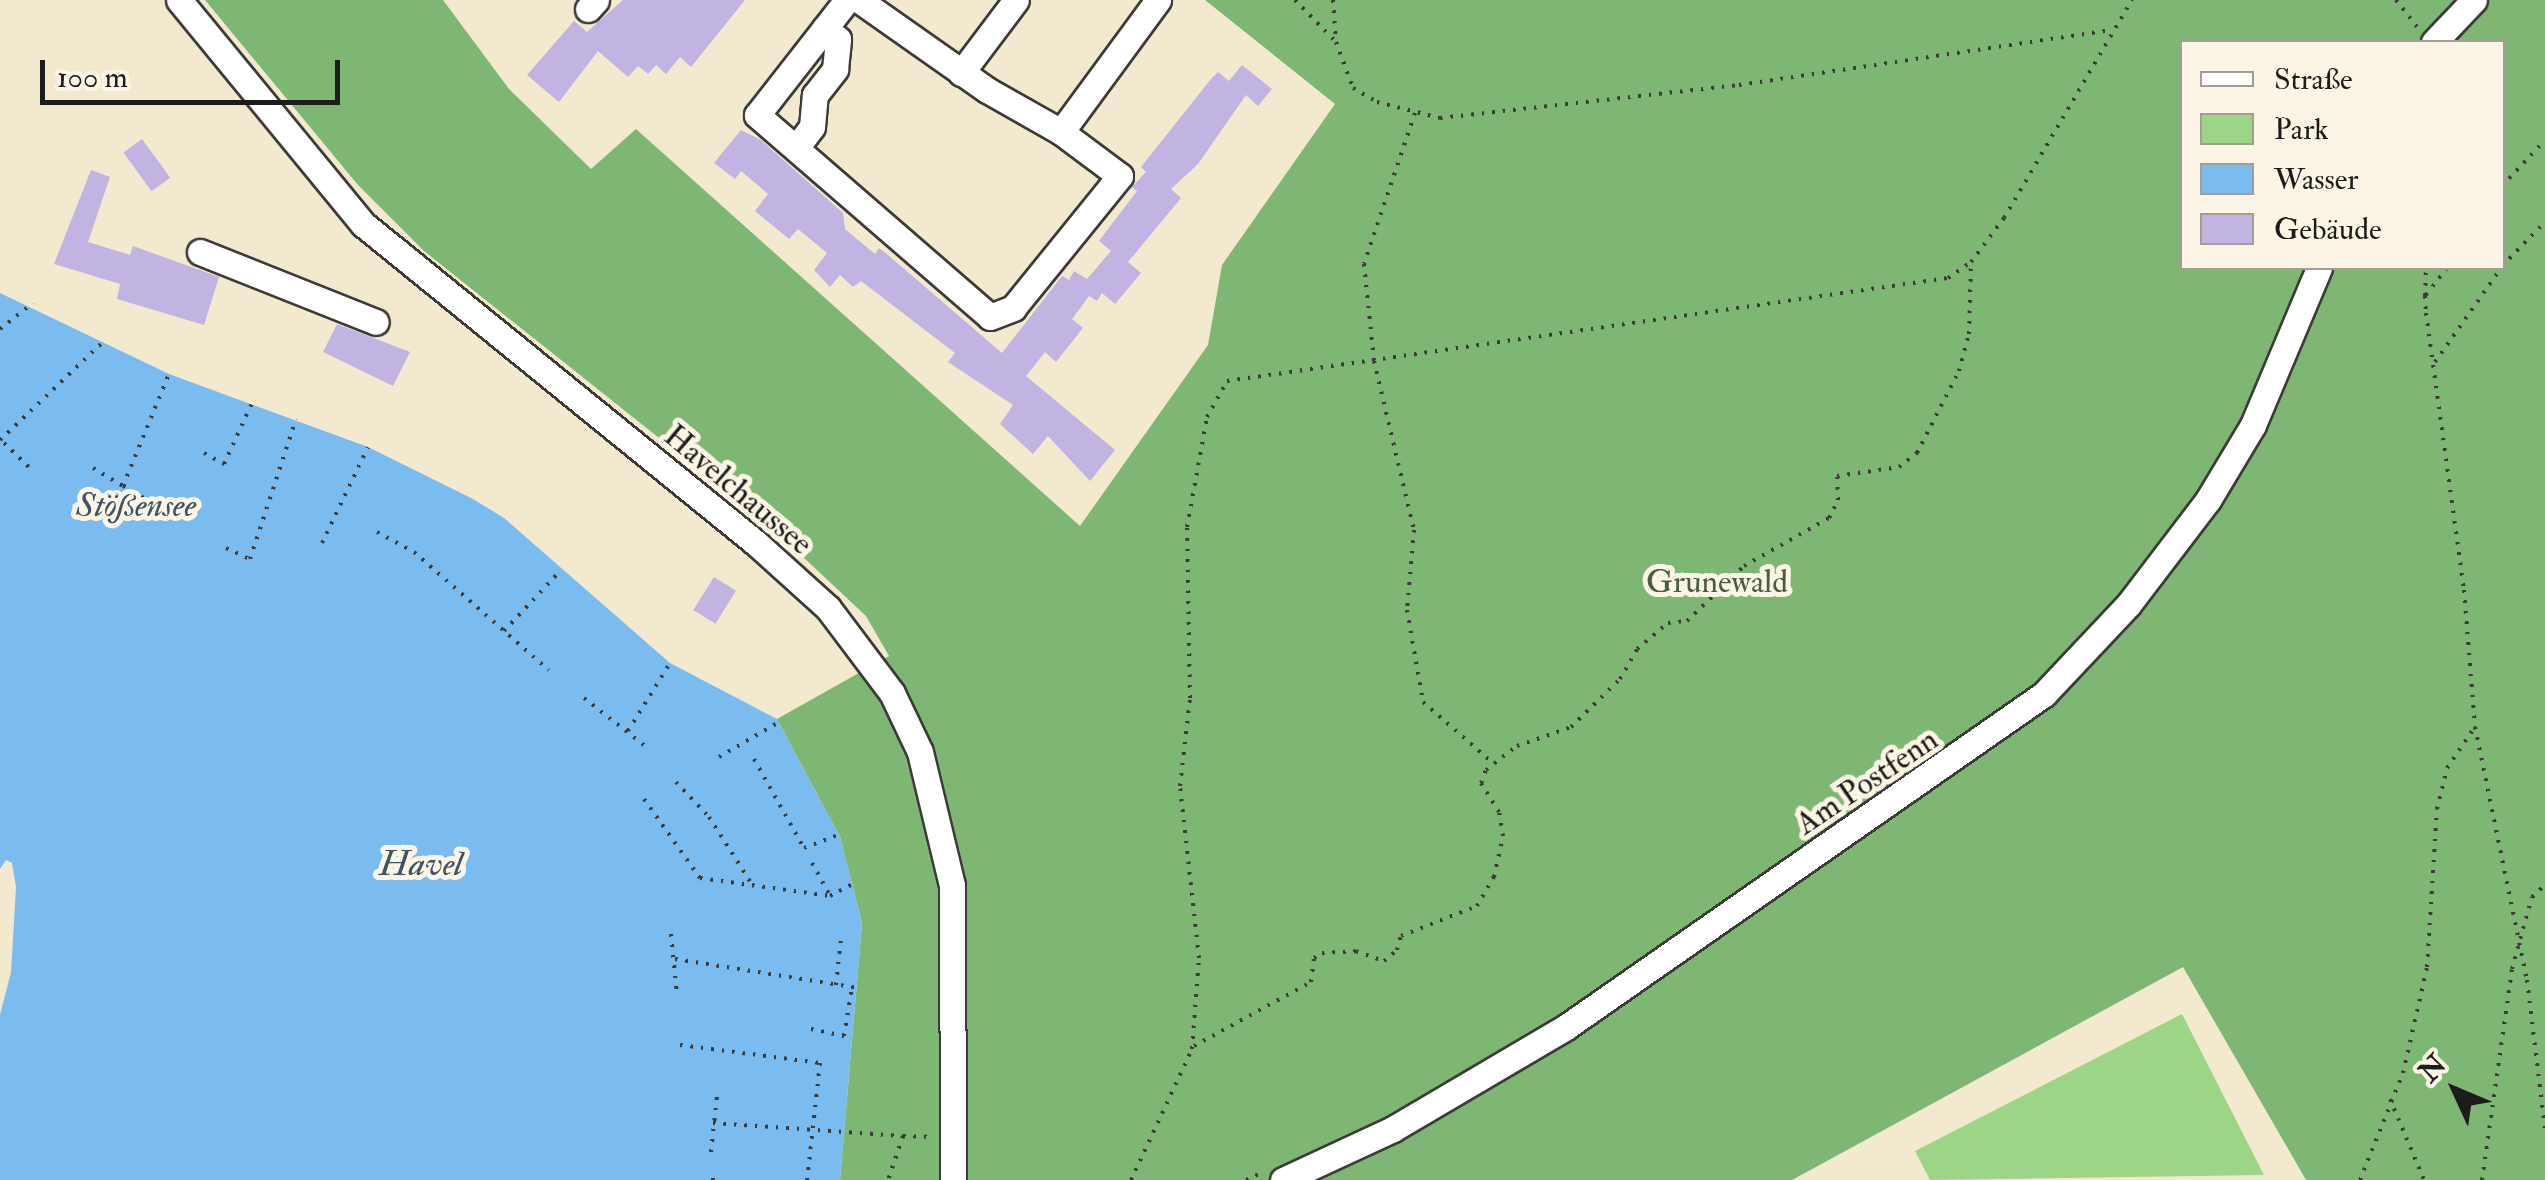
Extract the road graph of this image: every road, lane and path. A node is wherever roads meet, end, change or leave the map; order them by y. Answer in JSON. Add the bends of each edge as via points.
{"nodes":[{"id":1,"x":179,"y":0,"type":"edge"},
{"id":2,"x":847,"y":0,"type":"edge"},
{"id":3,"x":859,"y":0,"type":"edge"},
{"id":4,"x":1016,"y":0,"type":"edge"},
{"id":5,"x":1158,"y":0,"type":"edge"},
{"id":6,"x":1295,"y":0,"type":"edge"},
{"id":7,"x":1333,"y":0,"type":"edge"},
{"id":8,"x":2132,"y":0,"type":"edge"},
{"id":9,"x":2396,"y":0,"type":"edge"},
{"id":10,"x":2474,"y":0,"type":"edge"},
{"id":11,"x":825,"y":28,"type":"junction"},
{"id":12,"x":2112,"y":30,"type":"junction"},
{"id":13,"x":2429,"y":38,"type":"edge"},
{"id":14,"x":1336,"y":42,"type":"junction"},
{"id":15,"x":961,"y":73,"type":"junction"},
{"id":16,"x":1415,"y":113,"type":"junction"},
{"id":17,"x":1060,"y":132,"type":"junction"},
{"id":18,"x":2545,"y":140,"type":"edge"},
{"id":19,"x":796,"y":148,"type":"junction"},
{"id":20,"x":2505,"y":183,"type":"edge"},
{"id":21,"x":2545,"y":222,"type":"edge"},
{"id":22,"x":200,"y":252,"type":"dead end"},
{"id":23,"x":1971,"y":262,"type":"junction"},
{"id":24,"x":2505,"y":264,"type":"edge"},
{"id":25,"x":2318,"y":270,"type":"edge"},
{"id":26,"x":2426,"y":270,"type":"edge"},
{"id":27,"x":2444,"y":270,"type":"edge"},
{"id":28,"x":2500,"y":270,"type":"edge"},
{"id":29,"x":2425,"y":296,"type":"junction"},
{"id":30,"x":32,"y":304,"type":"dead end"},
{"id":31,"x":376,"y":322,"type":"dead end"},
{"id":32,"x":0,"y":329,"type":"edge"},
{"id":33,"x":104,"y":341,"type":"dead end"},
{"id":34,"x":1374,"y":362,"type":"junction"},
{"id":35,"x":2434,"y":363,"type":"junction"},
{"id":36,"x":169,"y":374,"type":"dead end"},
{"id":37,"x":252,"y":403,"type":"dead end"},
{"id":38,"x":296,"y":419,"type":"dead end"},
{"id":39,"x":2,"y":441,"type":"edge"},
{"id":40,"x":368,"y":447,"type":"dead end"},
{"id":41,"x":204,"y":452,"type":"dead end"},
{"id":42,"x":30,"y":468,"type":"dead end"},
{"id":43,"x":93,"y":468,"type":"dead end"},
{"id":44,"x":123,"y":486,"type":"junction"},
{"id":45,"x":156,"y":506,"type":"dead end"},
{"id":46,"x":377,"y":532,"type":"dead end"},
{"id":47,"x":322,"y":542,"type":"dead end"},
{"id":48,"x":226,"y":548,"type":"dead end"},
{"id":49,"x":561,"y":570,"type":"dead end"},
{"id":50,"x":504,"y":630,"type":"junction"},
{"id":51,"x":670,"y":663,"type":"dead end"},
{"id":52,"x":550,"y":670,"type":"dead end"},
{"id":53,"x":584,"y":698,"type":"dead end"},
{"id":54,"x":779,"y":722,"type":"dead end"},
{"id":55,"x":2475,"y":728,"type":"junction"},
{"id":56,"x":627,"y":733,"type":"junction"},
{"id":57,"x":648,"y":749,"type":"dead end"},
{"id":58,"x":719,"y":757,"type":"dead end"},
{"id":59,"x":754,"y":759,"type":"dead end"},
{"id":60,"x":1493,"y":763,"type":"junction"},
{"id":61,"x":676,"y":782,"type":"dead end"},
{"id":62,"x":644,"y":800,"type":"dead end"},
{"id":63,"x":838,"y":834,"type":"dead end"},
{"id":64,"x":812,"y":863,"type":"dead end"},
{"id":65,"x":854,"y":884,"type":"dead end"},
{"id":66,"x":752,"y":886,"type":"junction"},
{"id":67,"x":2545,"y":886,"type":"edge"},
{"id":68,"x":830,"y":896,"type":"junction"},
{"id":69,"x":670,"y":934,"type":"dead end"},
{"id":70,"x":840,"y":938,"type":"dead end"},
{"id":71,"x":2520,"y":956,"type":"junction"},
{"id":72,"x":674,"y":959,"type":"junction"},
{"id":73,"x":836,"y":984,"type":"junction"},
{"id":74,"x":677,"y":995,"type":"dead end"},
{"id":75,"x":812,"y":1029,"type":"dead end"},
{"id":76,"x":680,"y":1045,"type":"dead end"},
{"id":77,"x":1192,"y":1049,"type":"junction"},
{"id":78,"x":716,"y":1096,"type":"dead end"},
{"id":79,"x":2390,"y":1099,"type":"junction"},
{"id":80,"x":713,"y":1124,"type":"junction"},
{"id":81,"x":2545,"y":1128,"type":"edge"},
{"id":82,"x":812,"y":1133,"type":"junction"},
{"id":83,"x":902,"y":1136,"type":"junction"},
{"id":84,"x":954,"y":1138,"type":"junction"},
{"id":85,"x":710,"y":1152,"type":"dead end"},
{"id":86,"x":1281,"y":1173,"type":"edge"},
{"id":87,"x":807,"y":1180,"type":"edge"},
{"id":88,"x":888,"y":1180,"type":"edge"},
{"id":89,"x":953,"y":1180,"type":"edge"},
{"id":90,"x":1130,"y":1180,"type":"edge"},
{"id":91,"x":1246,"y":1180,"type":"edge"},
{"id":92,"x":2360,"y":1180,"type":"edge"},
{"id":93,"x":2424,"y":1180,"type":"edge"},
{"id":94,"x":2482,"y":1180,"type":"edge"}],
"edges":[{"from":1,"to":84,"type":"street","name":"Havelchaussee","via":[[363,224],[756,543],[828,608],[892,693],[920,752],[952,885]]},
{"from":2,"to":11,"type":"street"},
{"from":3,"to":15,"type":"street"},
{"from":4,"to":15,"type":"street"},
{"from":5,"to":17,"type":"street"},
{"from":6,"to":14,"type":"path"},
{"from":7,"to":14,"type":"path"},
{"from":8,"to":12,"type":"path"},
{"from":9,"to":13,"type":"path"},
{"from":10,"to":13,"type":"street"},
{"from":11,"to":19,"type":"street","via":[[838,40],[835,70],[814,94],[812,126]]},
{"from":11,"to":19,"type":"street","via":[[757,115]]},
{"from":12,"to":16,"type":"path","via":[[1540,110],[1440,118]]},
{"from":12,"to":23,"type":"path","via":[[2004,218]]},
{"from":14,"to":16,"type":"path","via":[[1353,88]]},
{"from":15,"to":17,"type":"street"},
{"from":16,"to":34,"type":"path","via":[[1364,264]]},
{"from":17,"to":19,"type":"street","via":[[1120,176],[1013,308],[990,317]]},
{"from":18,"to":20,"type":"path"},
{"from":21,"to":24,"type":"path"},
{"from":22,"to":31,"type":"street"},
{"from":23,"to":34,"type":"path","via":[[1948,278],[1898,288]]},
{"from":23,"to":60,"type":"path","via":[[1969,334],[1959,372],[1910,460],[1884,471],[1836,476],[1838,500],[1829,518],[1744,566],[1686,620],[1668,623],[1636,649],[1620,679],[1571,727],[1517,746]]},
{"from":25,"to":86,"type":"street","name":"Am Postfenn","via":[[2252,424],[2208,500],[2128,606],[2044,694],[1566,1028],[1393,1129]]},
{"from":26,"to":29,"type":"path"},
{"from":27,"to":29,"type":"path"},
{"from":28,"to":35,"type":"path"},
{"from":29,"to":35,"type":"path"},
{"from":30,"to":32,"type":"path"},
{"from":33,"to":39,"type":"path"},
{"from":34,"to":60,"type":"path","via":[[1414,530],[1406,610],[1423,702]]},
{"from":34,"to":77,"type":"path","via":[[1227,381],[1207,417],[1192,476],[1184,609],[1190,698],[1182,841],[1199,958]]},
{"from":35,"to":55,"type":"path"},
{"from":36,"to":44,"type":"path"},
{"from":37,"to":41,"type":"path","via":[[224,464]]},
{"from":38,"to":48,"type":"path","via":[[250,558]]},
{"from":39,"to":42,"type":"path"},
{"from":40,"to":47,"type":"path"},
{"from":43,"to":44,"type":"path"},
{"from":44,"to":45,"type":"path"},
{"from":46,"to":50,"type":"path","via":[[414,552]]},
{"from":49,"to":50,"type":"path"},
{"from":50,"to":52,"type":"path"},
{"from":51,"to":56,"type":"path"},
{"from":53,"to":56,"type":"path"},
{"from":54,"to":58,"type":"path"},
{"from":55,"to":71,"type":"path"},
{"from":55,"to":79,"type":"path","via":[[2447,768],[2436,809],[2427,967],[2403,1072]]},
{"from":56,"to":57,"type":"path"},
{"from":59,"to":63,"type":"path","via":[[804,848]]},
{"from":60,"to":77,"type":"path","via":[[1481,783],[1500,812],[1503,836],[1494,878],[1477,906],[1401,936],[1384,961],[1356,951],[1322,953],[1314,958],[1311,982]]},
{"from":61,"to":66,"type":"path","via":[[709,816]]},
{"from":62,"to":66,"type":"path","via":[[700,878]]},
{"from":64,"to":68,"type":"path"},
{"from":65,"to":68,"type":"path"},
{"from":66,"to":68,"type":"path"},
{"from":67,"to":71,"type":"path","via":[[2532,898]]},
{"from":69,"to":72,"type":"path"},
{"from":70,"to":73,"type":"path"},
{"from":71,"to":81,"type":"path"},
{"from":71,"to":94,"type":"path","via":[[2492,1079]]},
{"from":72,"to":73,"type":"path"},
{"from":72,"to":74,"type":"path"},
{"from":73,"to":75,"type":"path","via":[[856,987],[844,1036]]},
{"from":76,"to":82,"type":"path","via":[[820,1063]]},
{"from":77,"to":90,"type":"path"},
{"from":78,"to":80,"type":"path"},
{"from":79,"to":92,"type":"path"},
{"from":79,"to":93,"type":"path"},
{"from":80,"to":82,"type":"path"},
{"from":80,"to":85,"type":"path"},
{"from":82,"to":83,"type":"path"},
{"from":82,"to":87,"type":"path"},
{"from":83,"to":84,"type":"path"},
{"from":83,"to":88,"type":"path"},
{"from":84,"to":89,"type":"street","name":"Havelchaussee"},
{"from":86,"to":91,"type":"path"}]}
